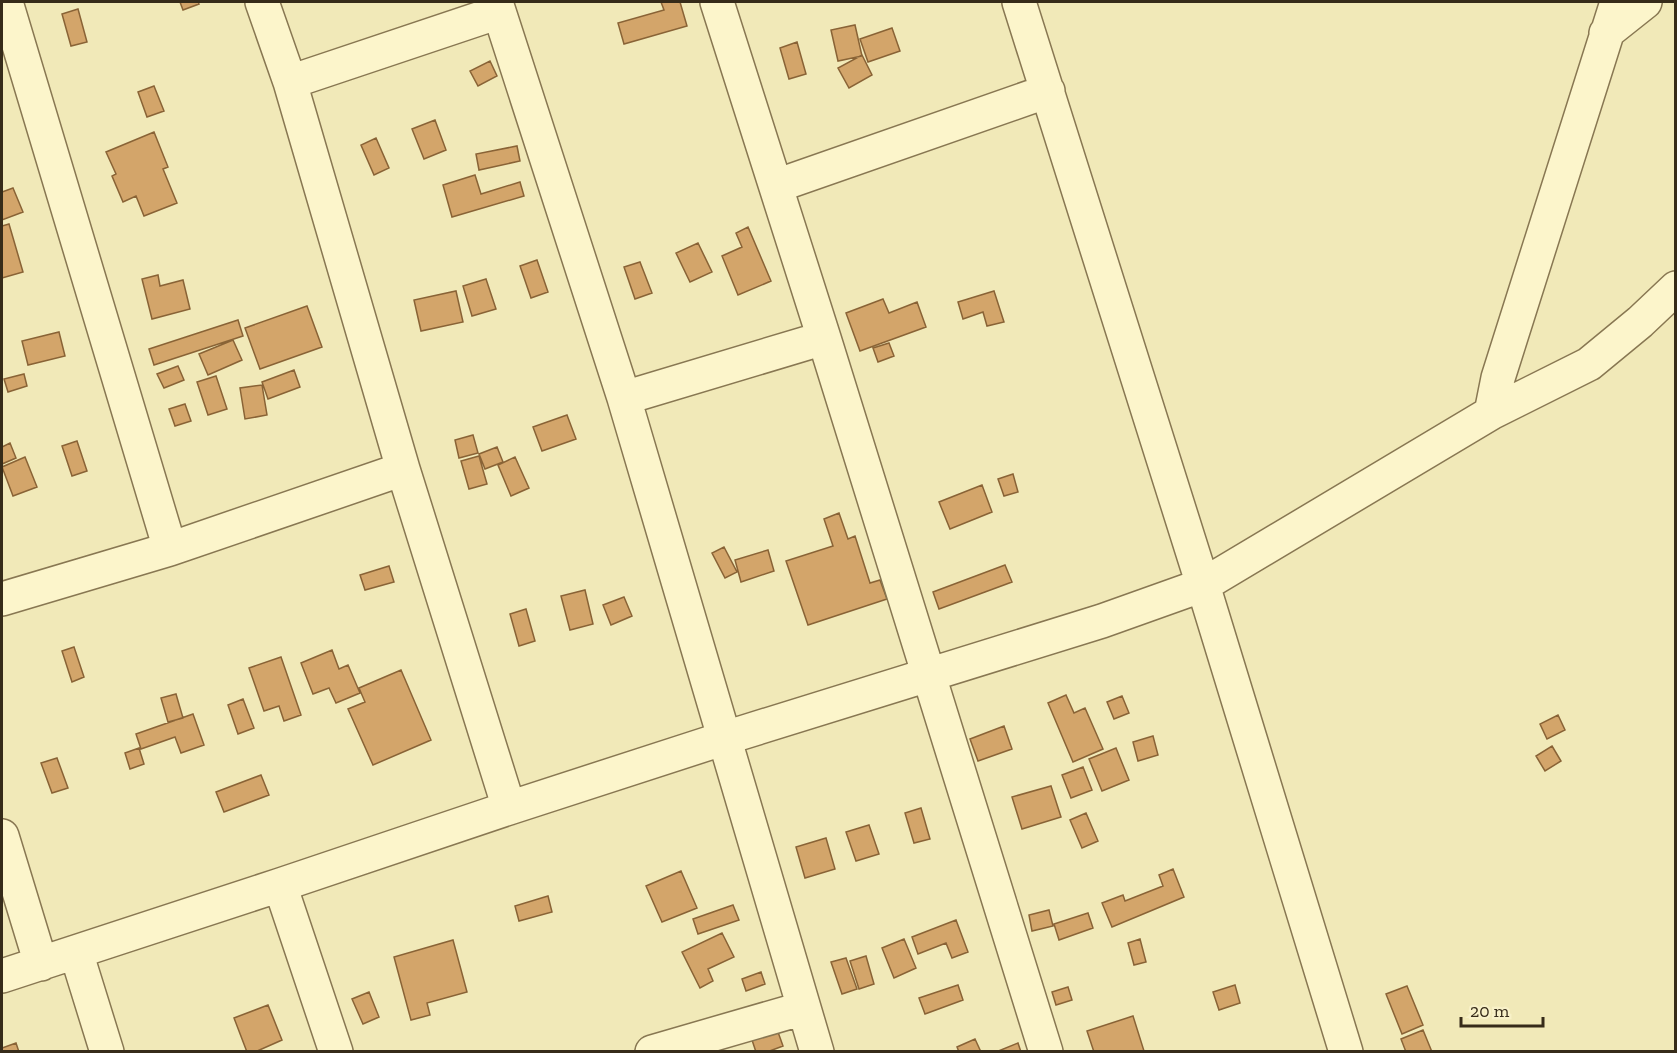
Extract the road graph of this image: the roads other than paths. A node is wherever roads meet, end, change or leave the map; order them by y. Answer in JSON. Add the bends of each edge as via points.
{"nodes":[{"id":1,"x":6,"y":2,"type":"edge"},
{"id":2,"x":262,"y":2,"type":"edge"},
{"id":3,"x":717,"y":2,"type":"edge"},
{"id":4,"x":1019,"y":2,"type":"edge"},
{"id":5,"x":1617,"y":2,"type":"edge"},
{"id":6,"x":1645,"y":2,"type":"edge"},
{"id":7,"x":497,"y":7,"type":"edge"},
{"id":8,"x":1606,"y":33,"type":"junction"},
{"id":9,"x":290,"y":82,"type":"junction"},
{"id":10,"x":1048,"y":91,"type":"junction"},
{"id":11,"x":776,"y":186,"type":"junction"},
{"id":12,"x":1676,"y":288,"type":"edge"},
{"id":13,"x":824,"y":338,"type":"junction"},
{"id":14,"x":624,"y":398,"type":"junction"},
{"id":15,"x":1491,"y":412,"type":"junction"},
{"id":16,"x":404,"y":469,"type":"junction"},
{"id":17,"x":170,"y":549,"type":"junction"},
{"id":18,"x":1203,"y":585,"type":"junction"},
{"id":19,"x":2,"y":598,"type":"edge"},
{"id":20,"x":930,"y":674,"type":"junction"},
{"id":21,"x":725,"y":738,"type":"junction"},
{"id":22,"x":509,"y":808,"type":"junction"},
{"id":23,"x":2,"y":836,"type":"edge"},
{"id":24,"x":280,"y":885,"type":"junction"},
{"id":25,"x":76,"y":952,"type":"junction"},
{"id":26,"x":41,"y":964,"type":"junction"},
{"id":27,"x":2,"y":976,"type":"edge"},
{"id":28,"x":804,"y":1008,"type":"junction"},
{"id":29,"x":107,"y":1052,"type":"edge"},
{"id":30,"x":336,"y":1052,"type":"edge"},
{"id":31,"x":652,"y":1052,"type":"edge"},
{"id":32,"x":817,"y":1052,"type":"edge"},
{"id":33,"x":1046,"y":1052,"type":"edge"},
{"id":34,"x":1346,"y":1052,"type":"edge"}],
"edges":[{"from":1,"to":17,"type":"street"},
{"from":2,"to":9,"type":"street"},
{"from":3,"to":11,"type":"street"},
{"from":4,"to":10,"type":"street"},
{"from":5,"to":8,"type":"street"},
{"from":6,"to":8,"type":"street"},
{"from":7,"to":9,"type":"street"},
{"from":7,"to":14,"type":"street"},
{"from":8,"to":15,"type":"street","via":[[1498,378]]},
{"from":9,"to":16,"type":"street"},
{"from":10,"to":11,"type":"street"},
{"from":10,"to":18,"type":"street"},
{"from":11,"to":13,"type":"street"},
{"from":12,"to":15,"type":"street","via":[[1588,364]]},
{"from":13,"to":14,"type":"street"},
{"from":13,"to":20,"type":"street"},
{"from":14,"to":21,"type":"street"},
{"from":15,"to":18,"type":"street"},
{"from":16,"to":17,"type":"street"},
{"from":16,"to":22,"type":"street"},
{"from":17,"to":19,"type":"street"},
{"from":18,"to":20,"type":"street"},
{"from":18,"to":34,"type":"street"},
{"from":20,"to":21,"type":"street"},
{"from":20,"to":33,"type":"street"},
{"from":21,"to":22,"type":"street"},
{"from":21,"to":28,"type":"street"},
{"from":22,"to":24,"type":"street"},
{"from":23,"to":26,"type":"street"},
{"from":24,"to":25,"type":"street"},
{"from":24,"to":30,"type":"street"},
{"from":25,"to":26,"type":"street"},
{"from":25,"to":29,"type":"street"},
{"from":26,"to":27,"type":"street"},
{"from":28,"to":31,"type":"street"},
{"from":28,"to":32,"type":"street"}]}
